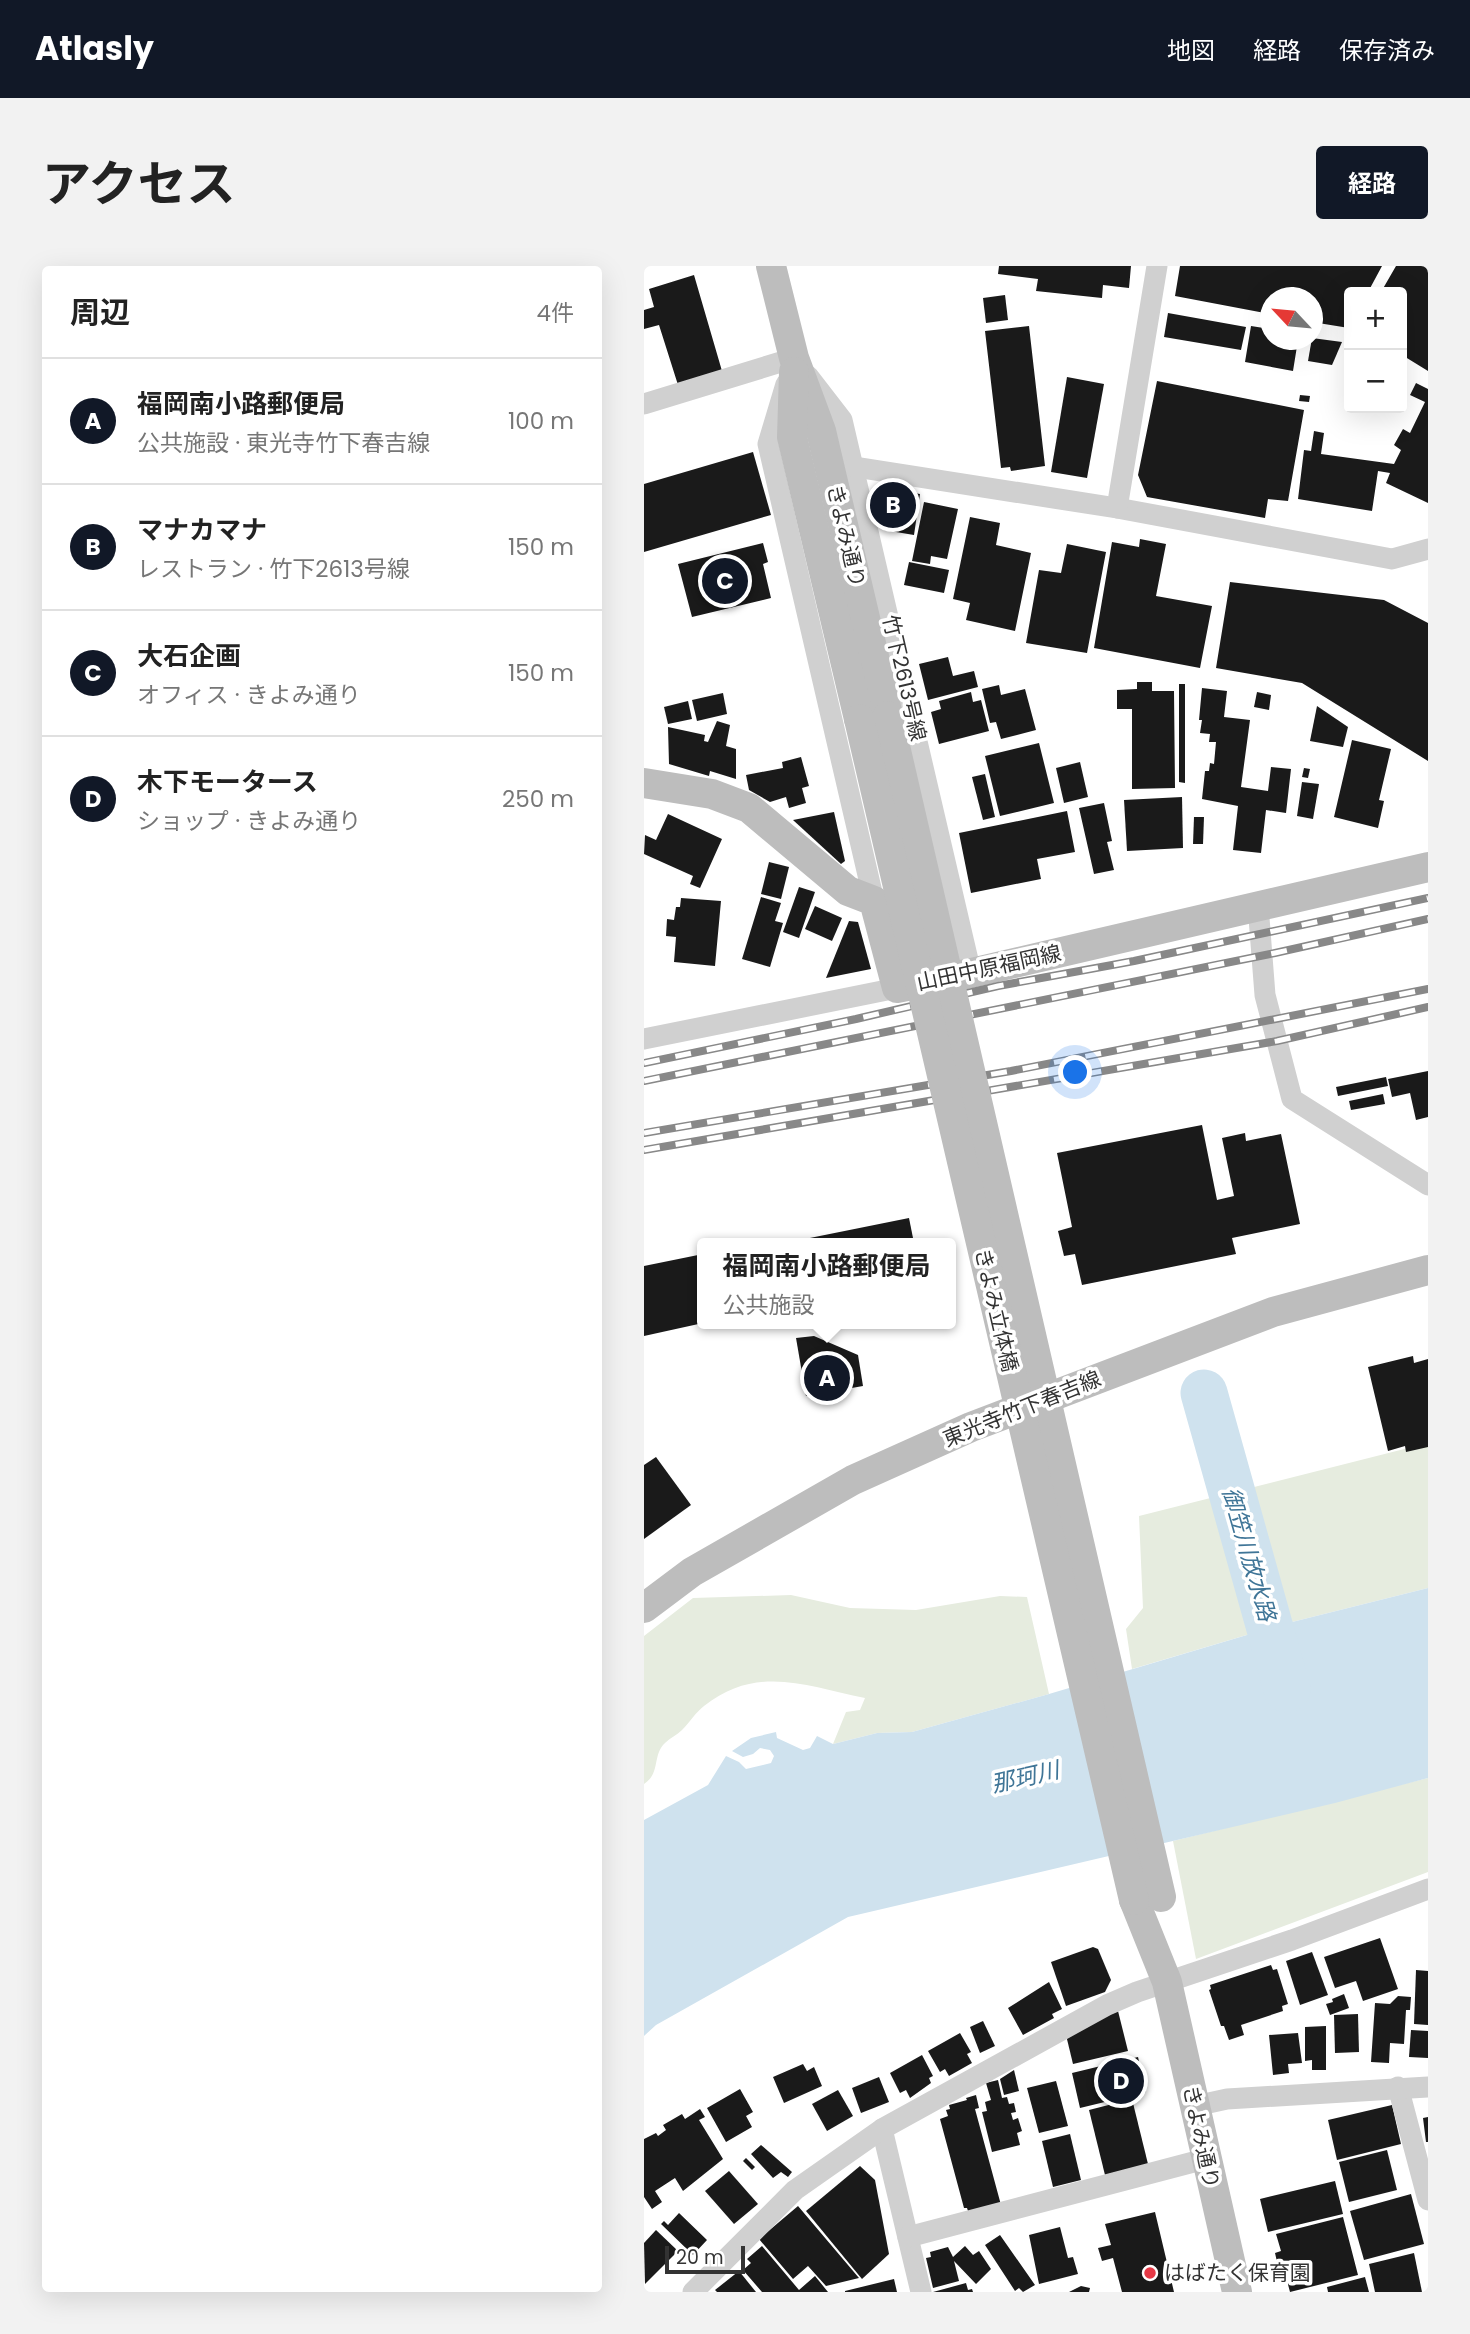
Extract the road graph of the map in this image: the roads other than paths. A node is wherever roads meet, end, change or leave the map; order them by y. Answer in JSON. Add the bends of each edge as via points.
{"nodes":[{"id":1,"x":771,"y":266,"type":"edge"},
{"id":2,"x":1157,"y":266,"type":"edge"},
{"id":3,"x":794,"y":358,"type":"junction"},
{"id":4,"x":644,"y":404,"type":"edge"},
{"id":5,"x":855,"y":467,"type":"junction"},
{"id":6,"x":1117,"y":508,"type":"junction"},
{"id":7,"x":1428,"y":549,"type":"edge"},
{"id":8,"x":874,"y":718,"type":"joint"},
{"id":9,"x":644,"y":783,"type":"edge"},
{"id":10,"x":1428,"y":867,"type":"edge"},
{"id":11,"x":874,"y":901,"type":"junction"},
{"id":12,"x":1258,"y":905,"type":"junction"},
{"id":13,"x":971,"y":973,"type":"junction"},
{"id":14,"x":897,"y":988,"type":"junction"},
{"id":15,"x":644,"y":1039,"type":"edge"},
{"id":16,"x":1428,"y":1185,"type":"edge"},
{"id":17,"x":1428,"y":1270,"type":"edge"},
{"id":18,"x":644,"y":1608,"type":"edge"},
{"id":19,"x":1428,"y":1889,"type":"edge"},
{"id":20,"x":1148,"y":1898,"type":"joint"},
{"id":21,"x":1167,"y":1982,"type":"junction"},
{"id":22,"x":1398,"y":2087,"type":"junction"},
{"id":23,"x":1428,"y":2087,"type":"edge"},
{"id":24,"x":1195,"y":2106,"type":"junction"},
{"id":25,"x":882,"y":2129,"type":"junction"},
{"id":26,"x":1205,"y":2159,"type":"junction"},
{"id":27,"x":1428,"y":2200,"type":"edge"},
{"id":28,"x":908,"y":2237,"type":"junction"},
{"id":29,"x":692,"y":2292,"type":"edge"},
{"id":30,"x":922,"y":2292,"type":"edge"},
{"id":31,"x":1237,"y":2292,"type":"edge"}],
"edges":[{"from":1,"to":3,"type":"street","name":"きよみ通り"},
{"from":2,"to":6,"type":"street"},
{"from":3,"to":4,"type":"street"},
{"from":3,"to":5,"type":"street","name":"竹下2613号線","via":[[842,420]]},
{"from":3,"to":8,"type":"street","name":"きよみ通り","via":[[821,431]]},
{"from":3,"to":11,"type":"street","via":[[768,444]]},
{"from":5,"to":6,"type":"street"},
{"from":5,"to":13,"type":"street","name":"竹下2613号線"},
{"from":6,"to":7,"type":"street","via":[[1392,559]]},
{"from":8,"to":20,"type":"street","name":"きよみ立体橋","bridge":true},
{"from":9,"to":11,"type":"street","via":[[712,794],[749,808],[848,891]]},
{"from":10,"to":12,"type":"street","name":"山田中原福岡線"},
{"from":11,"to":14,"type":"street","name":"山田中原福岡線"},
{"from":12,"to":13,"type":"street","name":"山田中原福岡線"},
{"from":12,"to":16,"type":"street","via":[[1265,995],[1292,1099]]},
{"from":13,"to":14,"type":"street","name":"山田中原福岡線"},
{"from":14,"to":15,"type":"street"},
{"from":17,"to":18,"type":"street","name":"東光寺竹下春吉線","via":[[1273,1312],[971,1427],[853,1480],[692,1572]]},
{"from":19,"to":21,"type":"street"},
{"from":20,"to":21,"type":"street","name":"きよみ通り"},
{"from":21,"to":24,"type":"street","name":"きよみ通り"},
{"from":21,"to":25,"type":"street","via":[[1107,2005]]},
{"from":22,"to":23,"type":"street"},
{"from":22,"to":24,"type":"street","via":[[1227,2099]]},
{"from":22,"to":27,"type":"street"},
{"from":24,"to":26,"type":"street","name":"きよみ通り"},
{"from":25,"to":28,"type":"street"},
{"from":25,"to":29,"type":"street","via":[[795,2190]]},
{"from":26,"to":28,"type":"street"},
{"from":26,"to":31,"type":"street","name":"きよみ通り"},
{"from":28,"to":30,"type":"street"}]}
